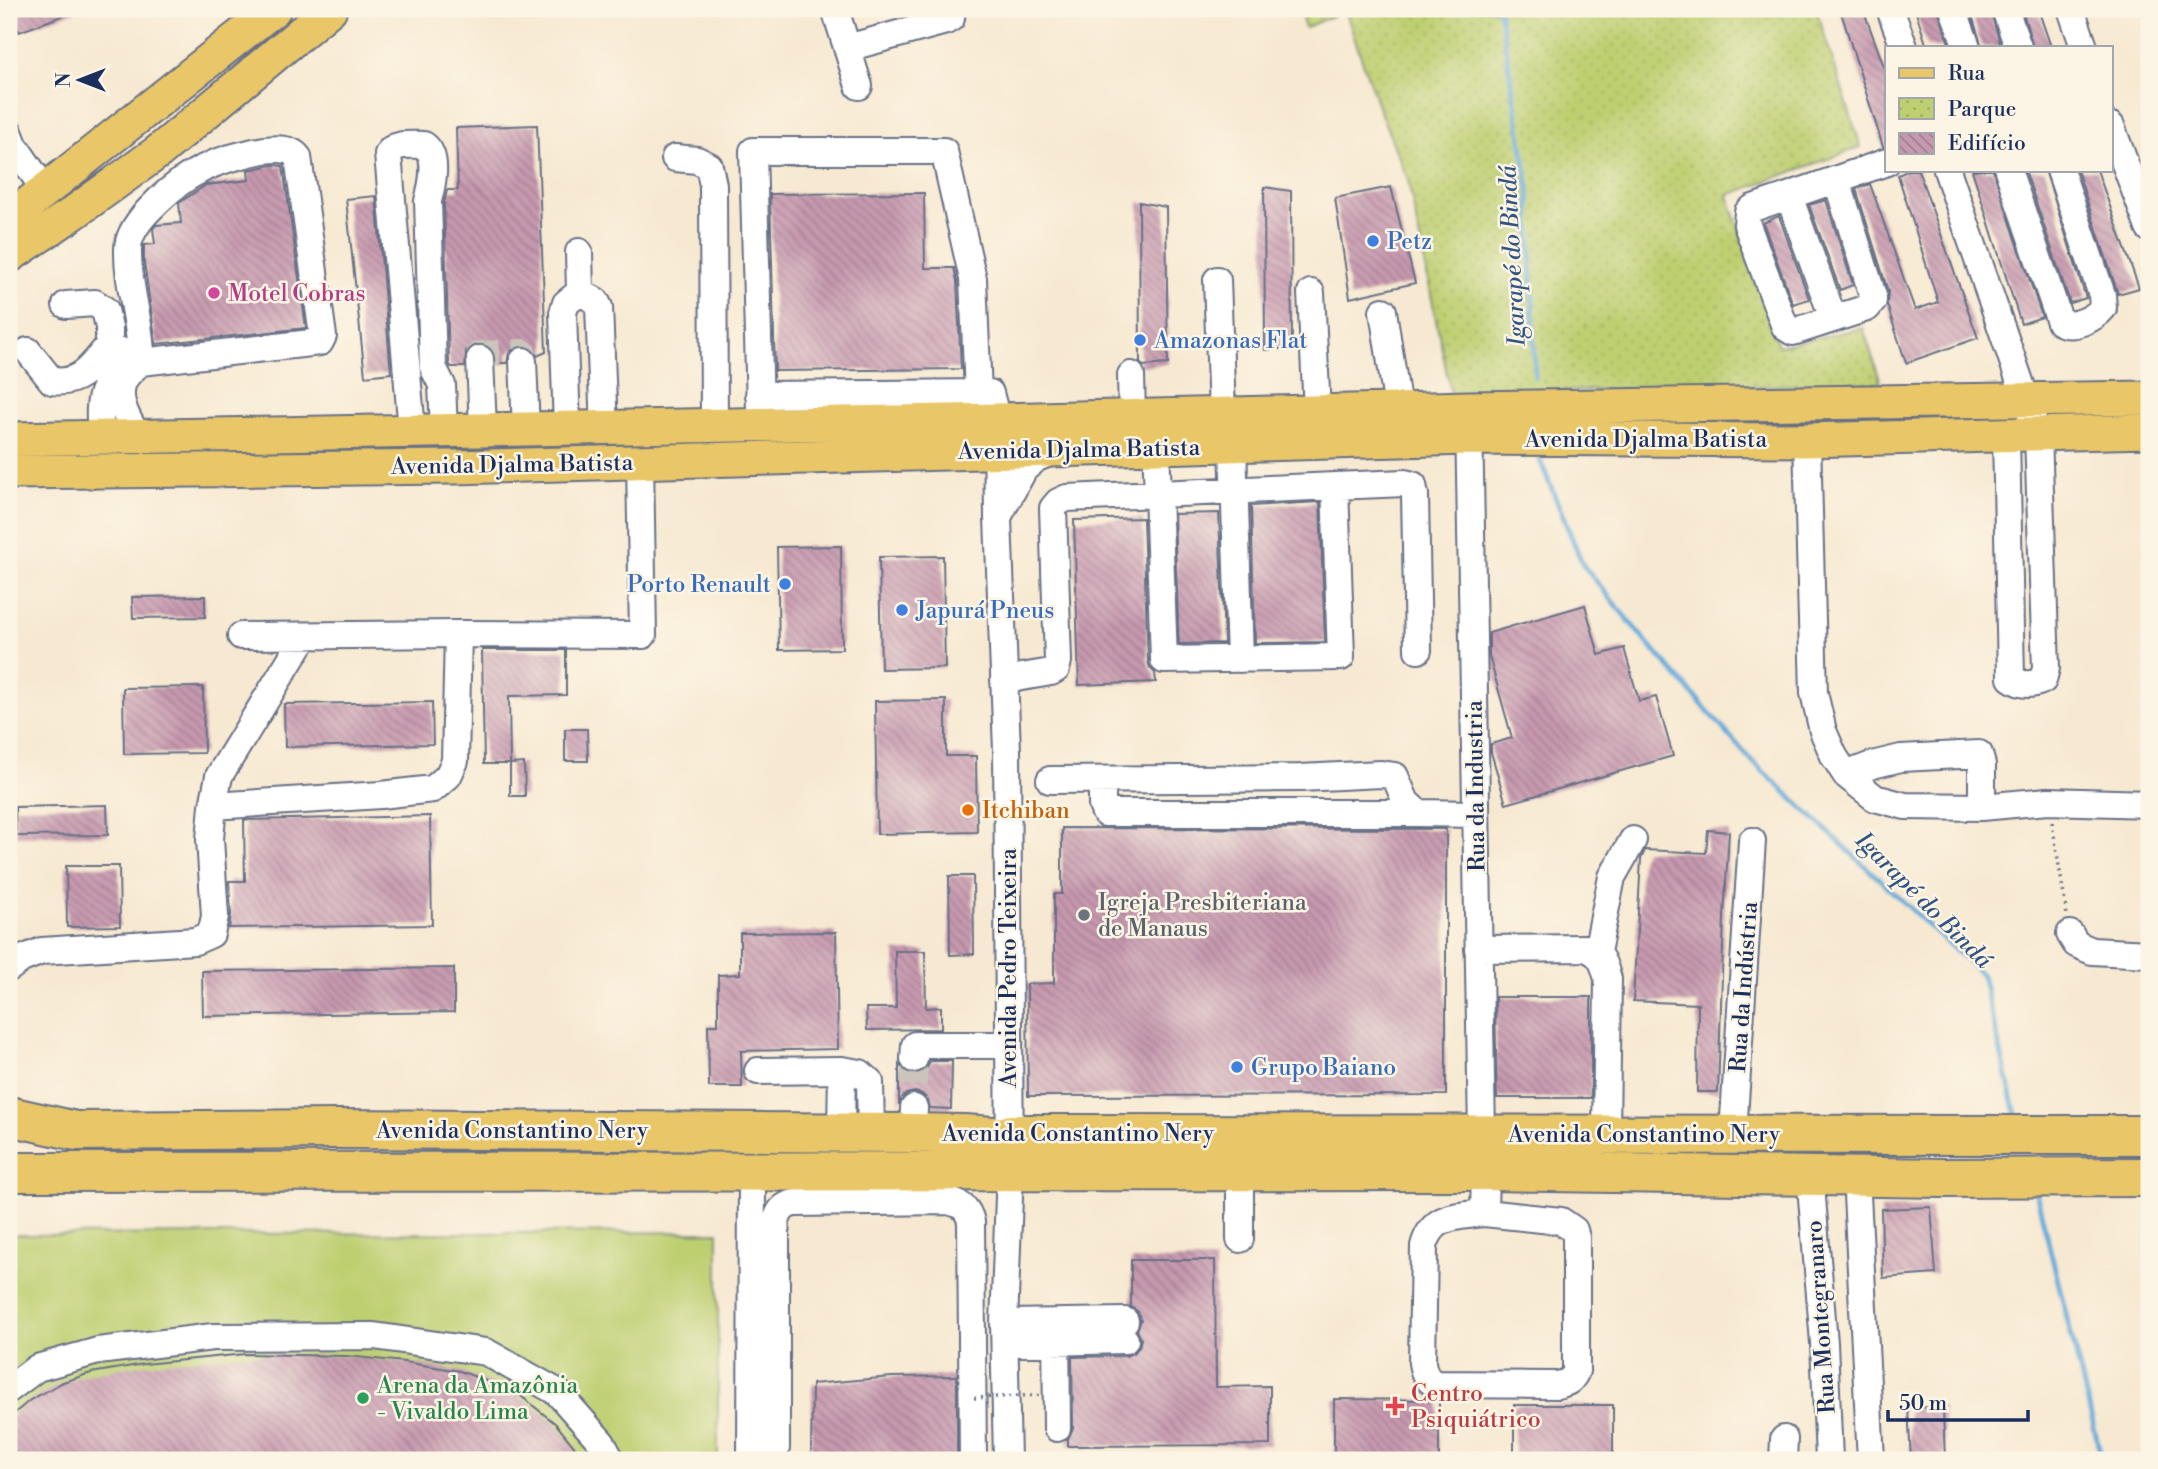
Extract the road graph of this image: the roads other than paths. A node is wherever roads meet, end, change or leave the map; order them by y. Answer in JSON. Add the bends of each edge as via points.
{"nodes":[{"id":1,"x":274,"y":9,"type":"edge"},
{"id":2,"x":330,"y":9,"type":"edge"},
{"id":3,"x":835,"y":9,"type":"edge"},
{"id":4,"x":1890,"y":9,"type":"edge"},
{"id":5,"x":1953,"y":9,"type":"edge"},
{"id":6,"x":2005,"y":9,"type":"edge"},
{"id":7,"x":2071,"y":9,"type":"edge"},
{"id":8,"x":949,"y":15,"type":"edge"},
{"id":9,"x":1904,"y":46,"type":"edge"},
{"id":10,"x":1966,"y":46,"type":"edge"},
{"id":11,"x":2018,"y":46,"type":"edge"},
{"id":12,"x":2084,"y":46,"type":"edge"},
{"id":13,"x":847,"y":48,"type":"junction"},
{"id":14,"x":859,"y":86,"type":"dead end"},
{"id":15,"x":2112,"y":129,"type":"edge"},
{"id":16,"x":18,"y":146,"type":"edge"},
{"id":17,"x":675,"y":158,"type":"dead end"},
{"id":18,"x":1885,"y":163,"type":"edge"},
{"id":19,"x":1948,"y":172,"type":"edge"},
{"id":20,"x":2009,"y":172,"type":"edge"},
{"id":21,"x":2061,"y":172,"type":"edge"},
{"id":22,"x":1837,"y":181,"type":"junction"},
{"id":23,"x":46,"y":192,"type":"junction"},
{"id":24,"x":1789,"y":196,"type":"junction"},
{"id":25,"x":9,"y":219,"type":"edge"},
{"id":26,"x":2149,"y":228,"type":"edge"},
{"id":27,"x":579,"y":252,"type":"dead end"},
{"id":28,"x":9,"y":256,"type":"edge"},
{"id":29,"x":1217,"y":280,"type":"dead end"},
{"id":30,"x":580,"y":292,"type":"junction"},
{"id":31,"x":1311,"y":293,"type":"dead end"},
{"id":32,"x":66,"y":305,"type":"dead end"},
{"id":33,"x":1383,"y":311,"type":"dead end"},
{"id":34,"x":1833,"y":318,"type":"junction"},
{"id":35,"x":28,"y":351,"type":"dead end"},
{"id":36,"x":130,"y":352,"type":"junction"},
{"id":37,"x":480,"y":359,"type":"dead end"},
{"id":38,"x":523,"y":361,"type":"dead end"},
{"id":39,"x":1131,"y":375,"type":"dead end"},
{"id":40,"x":439,"y":379,"type":"junction"},
{"id":41,"x":407,"y":382,"type":"junction"},
{"id":42,"x":978,"y":393,"type":"junction"},
{"id":43,"x":2149,"y":398,"type":"edge"},
{"id":44,"x":2025,"y":399,"type":"junction"},
{"id":45,"x":760,"y":410,"type":"junction"},
{"id":46,"x":1398,"y":410,"type":"junction"},
{"id":47,"x":1317,"y":411,"type":"junction"},
{"id":48,"x":1222,"y":413,"type":"junction"},
{"id":49,"x":1132,"y":416,"type":"junction"},
{"id":50,"x":1469,"y":423,"type":"junction"},
{"id":51,"x":714,"y":426,"type":"junction"},
{"id":52,"x":567,"y":428,"type":"junction"},
{"id":53,"x":604,"y":428,"type":"junction"},
{"id":54,"x":483,"y":429,"type":"junction"},
{"id":55,"x":526,"y":429,"type":"junction"},
{"id":56,"x":428,"y":430,"type":"junction"},
{"id":57,"x":2149,"y":431,"type":"edge"},
{"id":58,"x":997,"y":435,"type":"junction"},
{"id":59,"x":2022,"y":435,"type":"junction"},
{"id":60,"x":138,"y":436,"type":"junction"},
{"id":61,"x":101,"y":437,"type":"junction"},
{"id":62,"x":9,"y":439,"type":"edge"},
{"id":63,"x":1807,"y":440,"type":"junction"},
{"id":64,"x":1233,"y":445,"type":"junction"},
{"id":65,"x":1156,"y":447,"type":"junction"},
{"id":66,"x":1061,"y":449,"type":"junction"},
{"id":67,"x":640,"y":461,"type":"junction"},
{"id":68,"x":9,"y":472,"type":"edge"},
{"id":69,"x":1335,"y":486,"type":"junction"},
{"id":70,"x":1235,"y":491,"type":"junction"},
{"id":71,"x":1158,"y":494,"type":"junction"},
{"id":72,"x":998,"y":518,"type":"junction"},
{"id":73,"x":458,"y":634,"type":"junction"},
{"id":74,"x":305,"y":635,"type":"junction"},
{"id":75,"x":241,"y":636,"type":"dead end"},
{"id":76,"x":1418,"y":650,"type":"dead end"},
{"id":77,"x":1240,"y":659,"type":"junction"},
{"id":78,"x":1004,"y":680,"type":"junction"},
{"id":79,"x":1846,"y":775,"type":"junction"},
{"id":80,"x":1050,"y":780,"type":"dead end"},
{"id":81,"x":1102,"y":780,"type":"junction"},
{"id":82,"x":2149,"y":804,"type":"edge"},
{"id":83,"x":213,"y":806,"type":"junction"},
{"id":84,"x":1982,"y":807,"type":"junction"},
{"id":85,"x":1418,"y":813,"type":"junction"},
{"id":86,"x":1476,"y":814,"type":"junction"},
{"id":87,"x":1633,"y":840,"type":"dead end"},
{"id":88,"x":1752,"y":841,"type":"dead end"},
{"id":89,"x":2070,"y":934,"type":"road end"},
{"id":90,"x":1478,"y":949,"type":"junction"},
{"id":91,"x":1597,"y":952,"type":"junction"},
{"id":92,"x":2149,"y":954,"type":"edge"},
{"id":93,"x":9,"y":968,"type":"edge"},
{"id":94,"x":1008,"y":1045,"type":"junction"},
{"id":95,"x":914,"y":1059,"type":"dead end"},
{"id":96,"x":758,"y":1071,"type":"dead end"},
{"id":97,"x":9,"y":1116,"type":"edge"},
{"id":98,"x":9,"y":1130,"type":"edge"},
{"id":99,"x":76,"y":1131,"type":"junction"},
{"id":100,"x":856,"y":1133,"type":"junction"},
{"id":101,"x":1482,"y":1133,"type":"junction"},
{"id":102,"x":1606,"y":1133,"type":"junction"},
{"id":103,"x":1733,"y":1133,"type":"junction"},
{"id":104,"x":2149,"y":1135,"type":"edge"},
{"id":105,"x":1009,"y":1154,"type":"junction"},
{"id":106,"x":1240,"y":1171,"type":"junction"},
{"id":107,"x":1485,"y":1171,"type":"junction"},
{"id":108,"x":9,"y":1172,"type":"edge"},
{"id":109,"x":752,"y":1172,"type":"junction"},
{"id":110,"x":1810,"y":1174,"type":"junction"},
{"id":111,"x":1856,"y":1176,"type":"junction"},
{"id":112,"x":2149,"y":1177,"type":"edge"},
{"id":113,"x":1484,"y":1213,"type":"junction"},
{"id":114,"x":938,"y":1218,"type":"dead end"},
{"id":115,"x":809,"y":1219,"type":"dead end"},
{"id":116,"x":1240,"y":1239,"type":"dead end"},
{"id":117,"x":1125,"y":1331,"type":"dead end"},
{"id":118,"x":1056,"y":1332,"type":"junction"},
{"id":119,"x":1005,"y":1333,"type":"junction"},
{"id":120,"x":9,"y":1389,"type":"edge"},
{"id":121,"x":1057,"y":1428,"type":"dead end"},
{"id":122,"x":776,"y":1448,"type":"dead end"},
{"id":123,"x":611,"y":1460,"type":"edge"},
{"id":124,"x":751,"y":1460,"type":"edge"},
{"id":125,"x":974,"y":1460,"type":"edge"},
{"id":126,"x":1007,"y":1460,"type":"edge"},
{"id":127,"x":1829,"y":1460,"type":"edge"},
{"id":128,"x":1871,"y":1460,"type":"edge"}],
"edges":[{"from":1,"to":23,"type":"main road"},
{"from":2,"to":28,"type":"main road","via":[[158,152]]},
{"from":3,"to":13,"type":"street"},
{"from":4,"to":9,"type":"street"},
{"from":5,"to":10,"type":"street"},
{"from":6,"to":11,"type":"street"},
{"from":7,"to":12,"type":"street"},
{"from":8,"to":13,"type":"street"},
{"from":13,"to":14,"type":"street"},
{"from":15,"to":26,"type":"street"},
{"from":16,"to":23,"type":"street"},
{"from":17,"to":51,"type":"street","via":[[709,166],[713,185]]},
{"from":18,"to":22,"type":"street"},
{"from":19,"to":44,"type":"street"},
{"from":20,"to":21,"type":"street","via":[[2060,322],[2073,325],[2097,315],[2103,308],[2102,295]]},
{"from":22,"to":24,"type":"street"},
{"from":22,"to":34,"type":"street","via":[[1873,296],[1871,306]]},
{"from":23,"to":25,"type":"main road"},
{"from":24,"to":34,"type":"street"},
{"from":24,"to":34,"type":"street","via":[[1753,208],[1747,225],[1785,327],[1801,331]]},
{"from":27,"to":30,"type":"street"},
{"from":29,"to":48,"type":"street"},
{"from":30,"to":52,"type":"street","via":[[565,303],[563,313]]},
{"from":30,"to":53,"type":"street","via":[[599,307]]},
{"from":31,"to":47,"type":"street"},
{"from":32,"to":36,"type":"street","via":[[96,303]]},
{"from":33,"to":46,"type":"street"},
{"from":35,"to":36,"type":"street","via":[[52,381],[65,383]]},
{"from":36,"to":36,"type":"street","via":[[320,342],[323,336],[295,152],[265,149],[220,160],[182,179],[137,223],[128,246]]},
{"from":36,"to":60,"type":"street","via":[[123,404]]},
{"from":36,"to":61,"type":"street","via":[[102,391]]},
{"from":37,"to":54,"type":"street"},
{"from":38,"to":55,"type":"street"},
{"from":39,"to":49,"type":"street"},
{"from":40,"to":41,"type":"street"},
{"from":40,"to":41,"type":"street","via":[[433,367],[431,153],[424,145],[396,146],[388,154]]},
{"from":40,"to":56,"type":"street","via":[[442,385]]},
{"from":41,"to":56,"type":"street"},
{"from":42,"to":45,"type":"street"},
{"from":42,"to":45,"type":"street","via":[[973,279],[944,151],[753,151]]},
{"from":42,"to":58,"type":"street","via":[[990,393]]},
{"from":43,"to":44,"type":"main road","name":"Avenida Djalma Batista"},
{"from":44,"to":50,"type":"main road","name":"Avenida Djalma Batista"},
{"from":44,"to":59,"type":"street"},
{"from":45,"to":51,"type":"main road","name":"Avenida Djalma Batista"},
{"from":45,"to":58,"type":"main road","name":"Avenida Djalma Batista"},
{"from":46,"to":47,"type":"main road","name":"Avenida Djalma Batista"},
{"from":46,"to":50,"type":"main road","name":"Avenida Djalma Batista"},
{"from":47,"to":48,"type":"main road","name":"Avenida Djalma Batista"},
{"from":48,"to":49,"type":"main road","name":"Avenida Djalma Batista"},
{"from":49,"to":58,"type":"main road","name":"Avenida Djalma Batista"},
{"from":50,"to":63,"type":"main road","name":"Avenida Djalma Batista"},
{"from":50,"to":64,"type":"main road","name":"Avenida Djalma Batista"},
{"from":50,"to":86,"type":"street","name":"Rua da Industria"},
{"from":51,"to":53,"type":"main road","name":"Avenida Djalma Batista"},
{"from":52,"to":53,"type":"main road","name":"Avenida Djalma Batista"},
{"from":52,"to":55,"type":"main road","name":"Avenida Djalma Batista"},
{"from":54,"to":55,"type":"main road","name":"Avenida Djalma Batista"},
{"from":54,"to":56,"type":"main road","name":"Avenida Djalma Batista"},
{"from":56,"to":60,"type":"main road","name":"Avenida Djalma Batista"},
{"from":57,"to":59,"type":"main road","name":"Avenida Djalma Batista"},
{"from":58,"to":66,"type":"main road","name":"Avenida Djalma Batista"},
{"from":58,"to":67,"type":"main road","name":"Avenida Djalma Batista"},
{"from":58,"to":72,"type":"street","name":"Avenida Pedro Teixeira"},
{"from":59,"to":59,"type":"street","via":[[2011,678],[2034,685],[2043,680],[2046,668]]},
{"from":59,"to":63,"type":"main road","name":"Avenida Djalma Batista"},
{"from":60,"to":61,"type":"main road","name":"Avenida Djalma Batista"},
{"from":61,"to":62,"type":"main road","name":"Avenida Djalma Batista"},
{"from":63,"to":79,"type":"street","via":[[1814,693],[1823,731]]},
{"from":64,"to":65,"type":"main road","name":"Avenida Djalma Batista"},
{"from":64,"to":70,"type":"street"},
{"from":65,"to":66,"type":"main road","name":"Avenida Djalma Batista"},
{"from":65,"to":71,"type":"street"},
{"from":66,"to":72,"type":"street","via":[[1024,469]]},
{"from":67,"to":68,"type":"main road","name":"Avenida Djalma Batista"},
{"from":67,"to":73,"type":"street","via":[[643,635]]},
{"from":69,"to":70,"type":"street"},
{"from":69,"to":76,"type":"street","via":[[1413,485]]},
{"from":69,"to":77,"type":"street","via":[[1341,657]]},
{"from":70,"to":71,"type":"street"},
{"from":70,"to":77,"type":"street"},
{"from":71,"to":77,"type":"street","via":[[1164,660]]},
{"from":71,"to":78,"type":"street","via":[[1067,498],[1053,508],[1056,669]]},
{"from":72,"to":78,"type":"street","name":"Avenida Pedro Teixeira"},
{"from":73,"to":74,"type":"street"},
{"from":73,"to":83,"type":"street","via":[[455,761],[448,776],[433,789]]},
{"from":74,"to":75,"type":"street"},
{"from":74,"to":83,"type":"street","via":[[219,776]]},
{"from":78,"to":94,"type":"street","name":"Avenida Pedro Teixeira"},
{"from":79,"to":84,"type":"street","via":[[1875,798],[1905,806]]},
{"from":79,"to":84,"type":"street","via":[[1901,758],[1979,754]]},
{"from":80,"to":81,"type":"street"},
{"from":81,"to":85,"type":"street","via":[[1381,774],[1395,776],[1406,802]]},
{"from":81,"to":85,"type":"street","via":[[1105,813]]},
{"from":82,"to":84,"type":"street","via":[[2048,801]]},
{"from":83,"to":93,"type":"street","via":[[210,839],[215,916],[211,934],[195,941],[42,951]]},
{"from":85,"to":86,"type":"street"},
{"from":86,"to":90,"type":"street","name":"Rua da Industria"},
{"from":87,"to":91,"type":"street","via":[[1612,877]]},
{"from":88,"to":103,"type":"street","name":"Rua da Indústria"},
{"from":89,"to":92,"type":"street","via":[[2076,944],[2092,950]]},
{"from":90,"to":91,"type":"street","via":[[1585,948]]},
{"from":90,"to":101,"type":"street","name":"Rua da Industria"},
{"from":91,"to":102,"type":"street","via":[[1608,979]]},
{"from":94,"to":95,"type":"street","via":[[915,1045]]},
{"from":94,"to":105,"type":"street","name":"Avenida Pedro Teixeira"},
{"from":96,"to":100,"type":"street","via":[[860,1073],[870,1082]]},
{"from":97,"to":99,"type":"highway","name":"Avenida Constantino Nery"},
{"from":98,"to":99,"type":"highway"},
{"from":99,"to":100,"type":"highway","name":"Avenida Constantino Nery"},
{"from":100,"to":105,"type":"highway","name":"Avenida Constantino Nery","via":[[914,1121],[964,1134]]},
{"from":101,"to":102,"type":"highway","name":"Avenida Constantino Nery"},
{"from":101,"to":105,"type":"highway","name":"Avenida Constantino Nery","via":[[1011,1134]]},
{"from":101,"to":107,"type":"street","name":"Rua da Industria"},
{"from":102,"to":103,"type":"highway","name":"Avenida Constantino Nery"},
{"from":103,"to":104,"type":"highway","name":"Avenida Constantino Nery"},
{"from":105,"to":106,"type":"highway","name":"Avenida Constantino Nery"},
{"from":105,"to":109,"type":"highway","name":"Avenida Constantino Nery"},
{"from":105,"to":119,"type":"street","name":"Avenida Pedro Teixeira"},
{"from":106,"to":107,"type":"highway","name":"Avenida Constantino Nery"},
{"from":106,"to":116,"type":"street"},
{"from":107,"to":110,"type":"highway","name":"Avenida Constantino Nery"},
{"from":107,"to":113,"type":"street","name":"Rua da Industria"},
{"from":108,"to":109,"type":"highway","name":"Avenida Constantino Nery"},
{"from":109,"to":124,"type":"street"},
{"from":110,"to":111,"type":"highway","name":"Avenida Constantino Nery"},
{"from":110,"to":127,"type":"street","name":"Rua Montegranaro"},
{"from":111,"to":112,"type":"highway","name":"Avenida Constantino Nery"},
{"from":111,"to":128,"type":"street"},
{"from":113,"to":113,"type":"street","via":[[1561,1221],[1574,1230],[1576,1371],[1567,1383],[1435,1384],[1424,1372],[1427,1236],[1447,1218]]},
{"from":114,"to":115,"type":"street"},
{"from":117,"to":118,"type":"street"},
{"from":118,"to":119,"type":"street"},
{"from":118,"to":121,"type":"street"},
{"from":119,"to":126,"type":"street","name":"Avenida Pedro Teixeira"},
{"from":120,"to":123,"type":"street","via":[[37,1368],[98,1351],[213,1337],[374,1336],[486,1352],[557,1392],[602,1443]]},
{"from":122,"to":125,"type":"street","via":[[778,1213],[795,1203],[948,1201],[965,1207],[971,1222]]}]}
